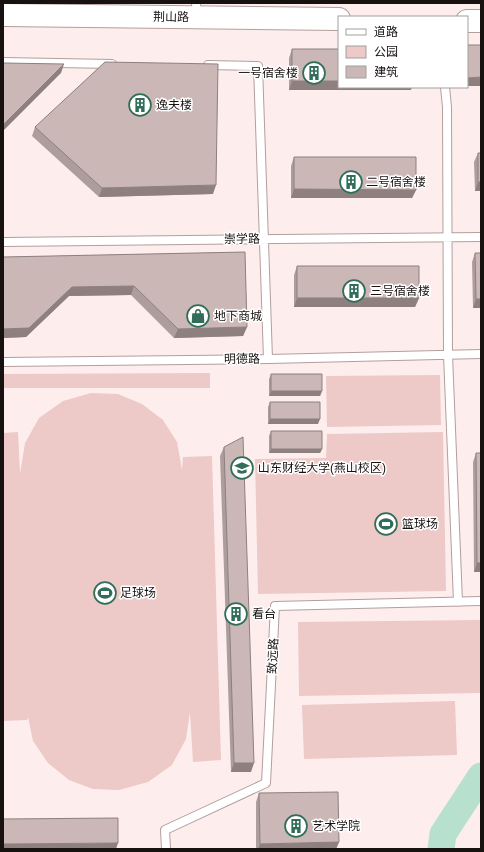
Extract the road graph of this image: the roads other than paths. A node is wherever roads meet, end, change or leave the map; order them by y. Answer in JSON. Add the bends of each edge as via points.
{"nodes":[{"id":1,"x":197,"y":10,"type":"edge"},
{"id":2,"x":3,"y":15,"type":"edge"},
{"id":3,"x":338,"y":19,"type":"edge"},
{"id":4,"x":468,"y":21,"type":"edge"},
{"id":5,"x":481,"y":21,"type":"edge"},
{"id":6,"x":3,"y":62,"type":"edge"},
{"id":7,"x":122,"y":64,"type":"edge"},
{"id":8,"x":202,"y":65,"type":"edge"},
{"id":9,"x":445,"y":88,"type":"edge"},
{"id":10,"x":448,"y":237,"type":"junction"},
{"id":11,"x":481,"y":237,"type":"edge"},
{"id":12,"x":264,"y":238,"type":"junction"},
{"id":13,"x":3,"y":242,"type":"edge"},
{"id":14,"x":481,"y":354,"type":"edge"},
{"id":15,"x":448,"y":355,"type":"junction"},
{"id":16,"x":268,"y":359,"type":"junction"},
{"id":17,"x":3,"y":362,"type":"edge"},
{"id":18,"x":481,"y":601,"type":"edge"},
{"id":19,"x":458,"y":602,"type":"junction"},
{"id":20,"x":166,"y":849,"type":"edge"}],
"edges":[{"from":1,"to":2,"type":"main road","name":"荆山路"},
{"from":1,"to":3,"type":"main road","name":"荆山路"},
{"from":4,"to":5,"type":"main road"},
{"from":6,"to":7,"type":"lane"},
{"from":8,"to":12,"type":"lane","via":[[258,66]]},
{"from":9,"to":10,"type":"lane"},
{"from":10,"to":11,"type":"lane","name":"崇学路"},
{"from":10,"to":12,"type":"lane","name":"崇学路"},
{"from":10,"to":15,"type":"lane"},
{"from":12,"to":13,"type":"lane","name":"崇学路"},
{"from":12,"to":16,"type":"lane"},
{"from":14,"to":15,"type":"lane","name":"明德路"},
{"from":15,"to":16,"type":"lane","name":"明德路"},
{"from":15,"to":19,"type":"lane"},
{"from":16,"to":17,"type":"lane","name":"明德路"},
{"from":18,"to":19,"type":"lane","name":"致远路"},
{"from":19,"to":20,"type":"lane","name":"致远路","via":[[275,606],[266,783],[165,830]]}]}
